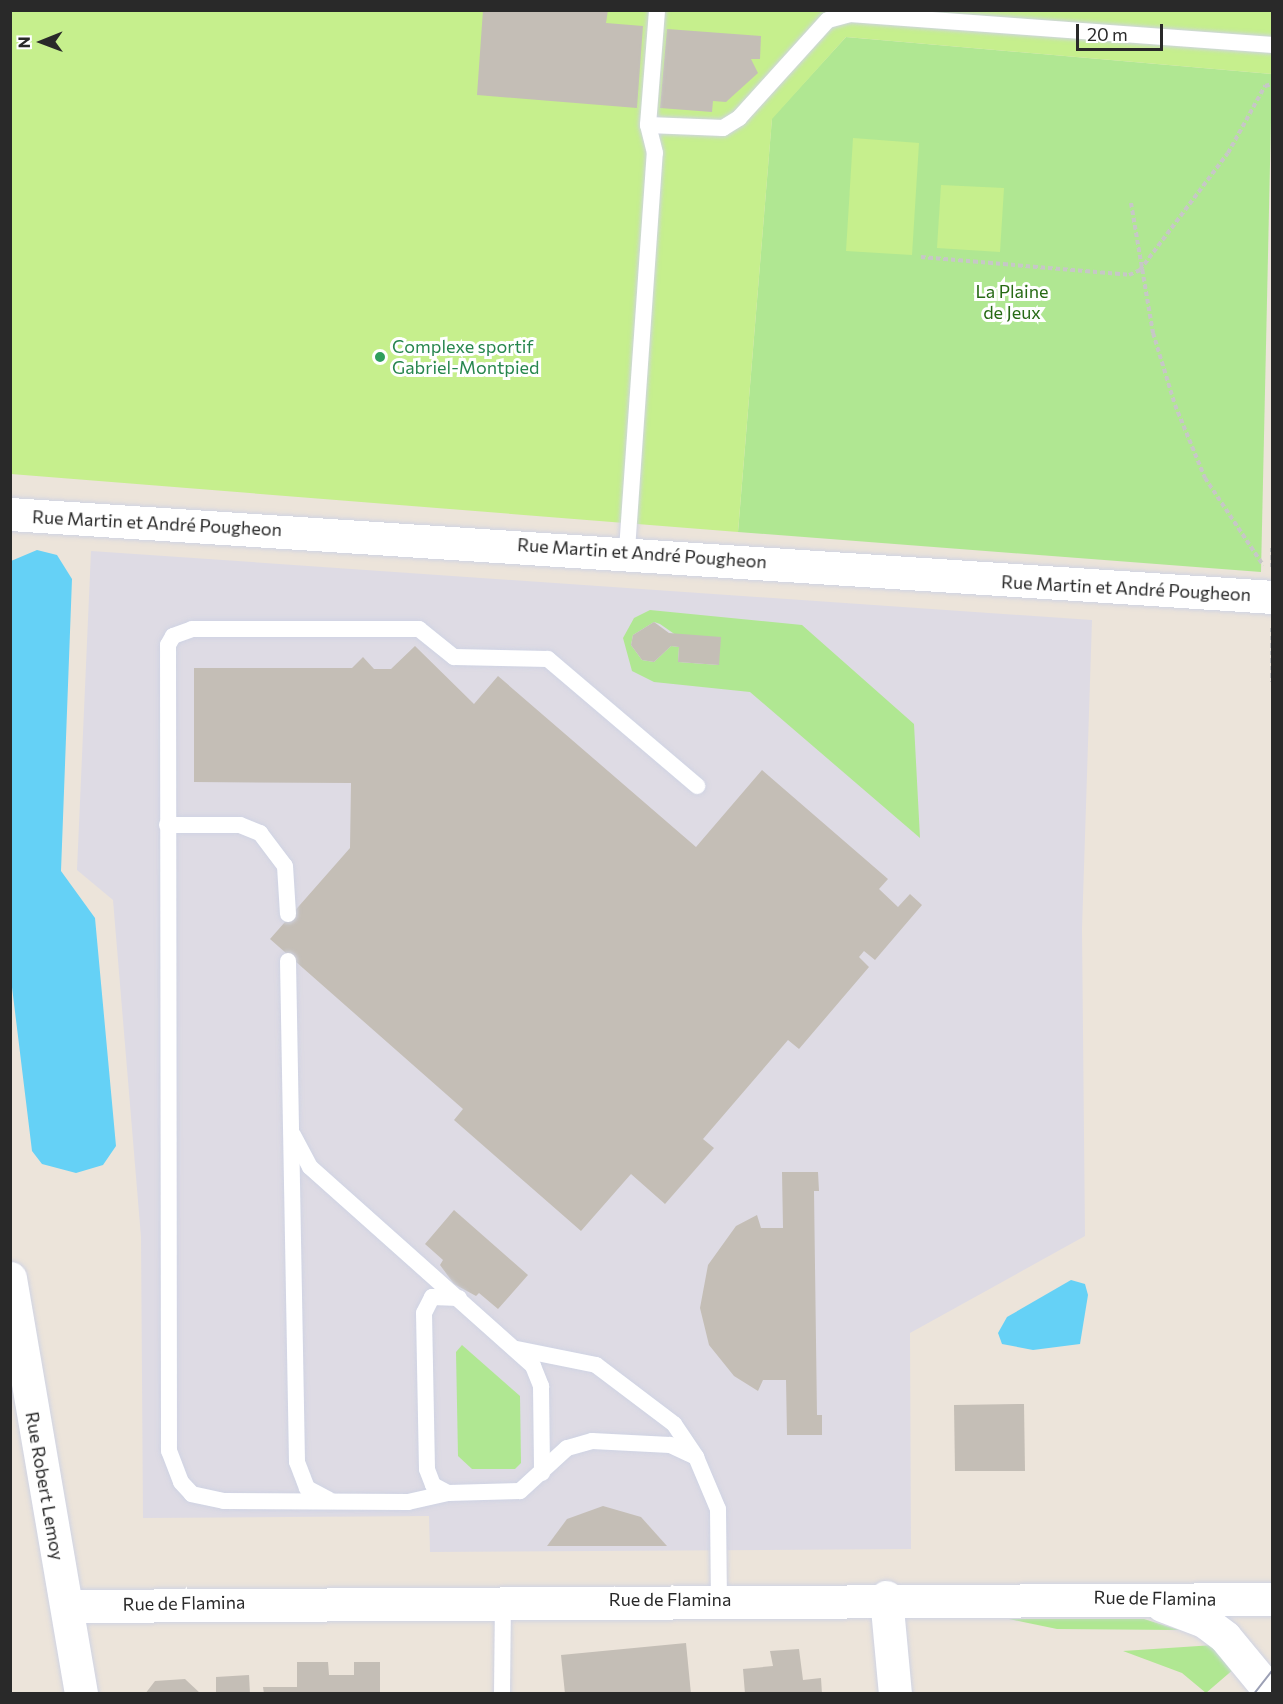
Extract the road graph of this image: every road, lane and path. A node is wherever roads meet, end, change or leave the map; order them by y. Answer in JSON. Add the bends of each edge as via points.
{"nodes":[{"id":1,"x":657,"y":10,"type":"edge"},
{"id":2,"x":1272,"y":45,"type":"edge"},
{"id":3,"x":1272,"y":84,"type":"edge"},
{"id":4,"x":648,"y":125,"type":"junction"},
{"id":5,"x":1131,"y":202,"type":"dead end"},
{"id":6,"x":921,"y":257,"type":"dead end"},
{"id":7,"x":1140,"y":270,"type":"junction"},
{"id":8,"x":10,"y":514,"type":"edge"},
{"id":9,"x":627,"y":550,"type":"junction"},
{"id":10,"x":1272,"y":575,"type":"edge"},
{"id":11,"x":1272,"y":597,"type":"edge"},
{"id":12,"x":697,"y":786,"type":"dead end"},
{"id":13,"x":167,"y":825,"type":"junction"},
{"id":14,"x":288,"y":914,"type":"dead end"},
{"id":15,"x":288,"y":961,"type":"dead end"},
{"id":16,"x":289,"y":1117,"type":"junction"},
{"id":17,"x":10,"y":1278,"type":"edge"},
{"id":18,"x":460,"y":1299,"type":"junction"},
{"id":19,"x":517,"y":1349,"type":"junction"},
{"id":20,"x":696,"y":1457,"type":"junction"},
{"id":21,"x":542,"y":1473,"type":"junction"},
{"id":22,"x":448,"y":1493,"type":"junction"},
{"id":23,"x":334,"y":1501,"type":"junction"},
{"id":24,"x":1129,"y":1596,"type":"junction"},
{"id":25,"x":886,"y":1598,"type":"junction"},
{"id":26,"x":503,"y":1599,"type":"junction"},
{"id":27,"x":719,"y":1599,"type":"junction"},
{"id":28,"x":1272,"y":1599,"type":"edge"},
{"id":29,"x":67,"y":1606,"type":"junction"},
{"id":30,"x":81,"y":1694,"type":"edge"},
{"id":31,"x":502,"y":1694,"type":"edge"},
{"id":32,"x":895,"y":1694,"type":"edge"},
{"id":33,"x":1272,"y":1694,"type":"edge"}],
"edges":[{"from":1,"to":4,"type":"lane"},
{"from":2,"to":4,"type":"lane","via":[[851,14],[828,20],[739,118],[723,128]]},
{"from":3,"to":7,"type":"path","via":[[1265,87],[1228,153]]},
{"from":4,"to":9,"type":"lane","via":[[655,153]]},
{"from":5,"to":7,"type":"path"},
{"from":6,"to":7,"type":"path","via":[[1129,275]]},
{"from":7,"to":10,"type":"path","via":[[1174,405],[1205,478],[1243,542]]},
{"from":8,"to":9,"type":"street","name":"Rue Martin et André Pougheon"},
{"from":9,"to":11,"type":"street","name":"Rue Martin et André Pougheon"},
{"from":12,"to":13,"type":"lane","via":[[548,659],[454,657],[419,629],[192,629],[173,636],[167,656]]},
{"from":13,"to":14,"type":"lane","via":[[240,825],[260,833],[285,866]]},
{"from":13,"to":23,"type":"lane","via":[[169,1451],[181,1482],[207,1499]]},
{"from":15,"to":16,"type":"lane"},
{"from":16,"to":18,"type":"lane","via":[[310,1167]]},
{"from":16,"to":23,"type":"lane","via":[[297,1462],[308,1488]]},
{"from":17,"to":29,"type":"street","name":"Rue Robert Lemoy"},
{"from":18,"to":19,"type":"lane"},
{"from":18,"to":22,"type":"lane","via":[[432,1297],[424,1313],[427,1469],[433,1485]]},
{"from":19,"to":20,"type":"lane","via":[[609,1372],[674,1424]]},
{"from":19,"to":21,"type":"lane","via":[[539,1374]]},
{"from":20,"to":21,"type":"lane","via":[[670,1445],[592,1441],[567,1448]]},
{"from":20,"to":27,"type":"lane","via":[[718,1509]]},
{"from":21,"to":22,"type":"lane","via":[[520,1491]]},
{"from":22,"to":23,"type":"lane","via":[[408,1502]]},
{"from":24,"to":25,"type":"street","name":"Rue de Flamina"},
{"from":24,"to":28,"type":"street","name":"Rue de Flamina"},
{"from":24,"to":33,"type":"street","via":[[1204,1621],[1240,1651]]},
{"from":25,"to":27,"type":"street","name":"Rue de Flamina"},
{"from":25,"to":32,"type":"street"},
{"from":26,"to":27,"type":"street","name":"Rue de Flamina"},
{"from":26,"to":29,"type":"street","name":"Rue de Flamina"},
{"from":26,"to":31,"type":"lane"},
{"from":29,"to":30,"type":"street","name":"Rue Robert Lemoy"}]}
